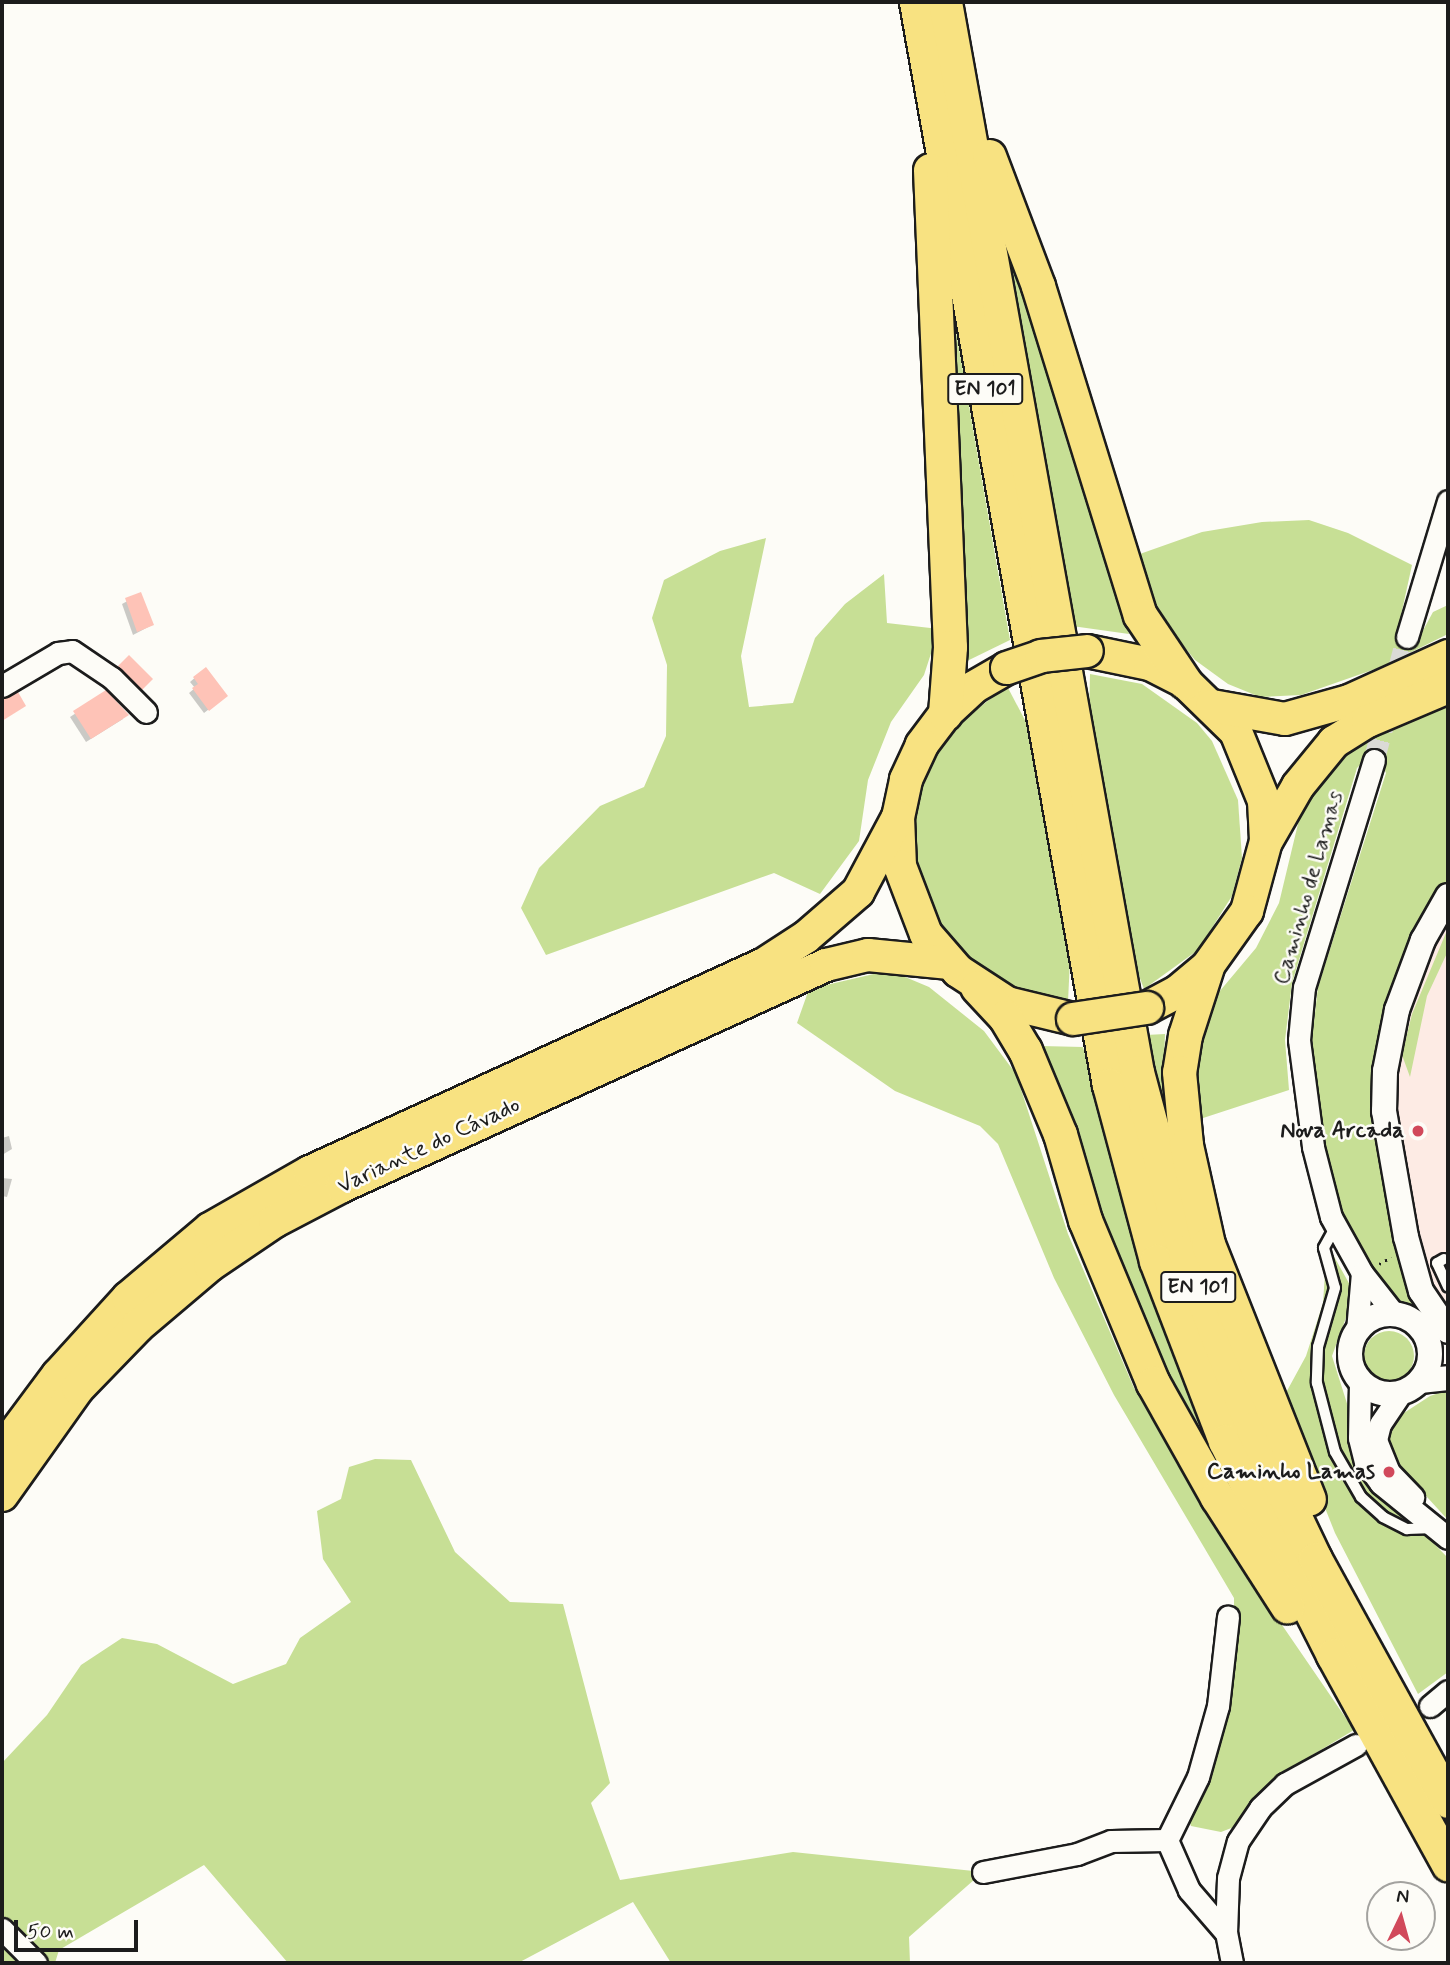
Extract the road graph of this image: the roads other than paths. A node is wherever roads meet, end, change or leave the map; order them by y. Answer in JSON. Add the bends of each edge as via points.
{"nodes":[{"id":1,"x":903,"y":2,"type":"edge"},
{"id":2,"x":916,"y":2,"type":"edge"},
{"id":3,"x":945,"y":2,"type":"edge"},
{"id":4,"x":957,"y":2,"type":"edge"},
{"id":5,"x":1448,"y":501,"type":"edge"},
{"id":6,"x":1407,"y":637,"type":"tunnel mouth"},
{"id":7,"x":1448,"y":656,"type":"edge"},
{"id":8,"x":1185,"y":682,"type":"junction"},
{"id":9,"x":2,"y":686,"type":"edge"},
{"id":10,"x":1448,"y":687,"type":"edge"},
{"id":11,"x":1211,"y":706,"type":"junction"},
{"id":12,"x":146,"y":712,"type":"dead end"},
{"id":13,"x":944,"y":713,"type":"junction"},
{"id":14,"x":1374,"y":760,"type":"tunnel mouth"},
{"id":15,"x":898,"y":817,"type":"junction"},
{"id":16,"x":1266,"y":841,"type":"junction"},
{"id":17,"x":1448,"y":896,"type":"edge"},
{"id":18,"x":950,"y":963,"type":"junction"},
{"id":19,"x":1207,"y":967,"type":"junction"},
{"id":20,"x":977,"y":987,"type":"junction"},
{"id":21,"x":1336,"y":1226,"type":"junction"},
{"id":22,"x":1444,"y":1259,"type":"dead end"},
{"id":23,"x":1362,"y":1273,"type":"junction"},
{"id":24,"x":1448,"y":1287,"type":"edge"},
{"id":25,"x":1395,"y":1315,"type":"junction"},
{"id":26,"x":1357,"y":1331,"type":"junction"},
{"id":27,"x":1431,"y":1333,"type":"edge"},
{"id":28,"x":1448,"y":1362,"type":"edge"},
{"id":29,"x":1448,"y":1378,"type":"edge"},
{"id":30,"x":1360,"y":1382,"type":"junction"},
{"id":31,"x":1410,"y":1387,"type":"junction"},
{"id":32,"x":2,"y":1450,"type":"edge"},
{"id":33,"x":2,"y":1495,"type":"edge"},
{"id":34,"x":1436,"y":1527,"type":"edge"},
{"id":35,"x":1228,"y":1617,"type":"dead end"},
{"id":36,"x":1448,"y":1691,"type":"edge"},
{"id":37,"x":1376,"y":1703,"type":"junction"},
{"id":38,"x":1430,"y":1706,"type":"dead end"},
{"id":39,"x":1356,"y":1745,"type":"dead end"},
{"id":40,"x":1448,"y":1801,"type":"edge"},
{"id":41,"x":1167,"y":1840,"type":"junction"},
{"id":42,"x":1448,"y":1864,"type":"edge"},
{"id":43,"x":983,"y":1872,"type":"dead end"},
{"id":44,"x":2,"y":1929,"type":"edge"},
{"id":45,"x":1226,"y":1933,"type":"junction"},
{"id":46,"x":36,"y":1963,"type":"edge"},
{"id":47,"x":1231,"y":1963,"type":"edge"}],
"edges":[{"from":1,"to":13,"type":"highway","via":[[930,170],[950,647]]},
{"from":2,"to":37,"type":"highway","number":"EN 101","via":[[1108,1085],[1156,1261],[1224,1441]]},
{"from":3,"to":37,"type":"highway","number":"EN 101","via":[[1137,1072],[1185,1252],[1253,1429]]},
{"from":4,"to":8,"type":"highway","via":[[992,171],[1038,286],[1140,615]]},
{"from":5,"to":6,"type":"street"},
{"from":7,"to":11,"type":"main road","via":[[1349,701],[1285,719]]},
{"from":8,"to":11,"type":"main road"},
{"from":8,"to":13,"type":"main road","bridge":true,"via":[[1150,664],[1087,651],[1041,656],[1007,668]]},
{"from":9,"to":12,"type":"street","via":[[58,653],[72,651],[112,678]]},
{"from":10,"to":16,"type":"main road","via":[[1368,721],[1334,742],[1298,786]]},
{"from":11,"to":16,"type":"main road","via":[[1236,732],[1252,763],[1264,801]]},
{"from":13,"to":15,"type":"main road","via":[[906,780]]},
{"from":14,"to":21,"type":"street","name":"Caminho de Lamas","via":[[1304,987],[1299,1040],[1313,1147]]},
{"from":15,"to":18,"type":"main road","via":[[906,890],[926,934]]},
{"from":15,"to":32,"type":"main road","name":"Variante do Cávado","via":[[858,892],[806,937],[763,965],[310,1172],[210,1229],[128,1298],[58,1375]]},
{"from":16,"to":19,"type":"main road","via":[[1247,911]]},
{"from":17,"to":27,"type":"street","via":[[1423,940],[1405,987],[1385,1071],[1390,1152]]},
{"from":18,"to":20,"type":"main road"},
{"from":18,"to":33,"type":"main road","name":"Variante do Cávado","via":[[868,955],[826,965],[342,1186],[275,1221],[210,1265],[138,1326],[78,1388]]},
{"from":19,"to":20,"type":"main road","bridge":true,"via":[[1177,992],[1147,1008],[1073,1019],[1039,1014]]},
{"from":19,"to":37,"type":"highway","via":[[1185,1035],[1179,1072],[1186,1145],[1208,1244],[1343,1580],[1387,1660]]},
{"from":20,"to":37,"type":"highway","via":[[1005,1017],[1026,1050],[1060,1134],[1085,1220],[1153,1383],[1327,1671]]},
{"from":21,"to":23,"type":"street","name":"Caminho de Lamas"},
{"from":21,"to":34,"type":"lane","via":[[1324,1248],[1335,1288],[1318,1347],[1317,1383],[1335,1452],[1361,1497],[1383,1517],[1407,1529]]},
{"from":22,"to":24,"type":"lane","via":[[1437,1263]]},
{"from":23,"to":25,"type":"street","name":"Caminho de Lamas"},
{"from":23,"to":26,"type":"street"},
{"from":25,"to":26,"type":"street","via":[[1368,1320]]},
{"from":25,"to":27,"type":"street"},
{"from":26,"to":30,"type":"street","via":[[1350,1357]]},
{"from":27,"to":28,"type":"street"},
{"from":27,"to":31,"type":"street","via":[[1430,1356]]},
{"from":29,"to":31,"type":"street"},
{"from":30,"to":31,"type":"street","via":[[1387,1395]]},
{"from":30,"to":34,"type":"street","via":[[1359,1438],[1365,1462],[1388,1491]]},
{"from":31,"to":34,"type":"street","via":[[1380,1424],[1376,1440],[1389,1472]]},
{"from":35,"to":41,"type":"street","via":[[1218,1706],[1198,1777]]},
{"from":36,"to":38,"type":"street"},
{"from":37,"to":40,"type":"highway","number":"EN 101"},
{"from":37,"to":42,"type":"highway","number":"EN 101"},
{"from":39,"to":45,"type":"street","via":[[1285,1784],[1260,1808],[1238,1841],[1228,1878]]},
{"from":41,"to":43,"type":"street","via":[[1111,1841],[1077,1854]]},
{"from":41,"to":45,"type":"street","via":[[1189,1890]]},
{"from":44,"to":46,"type":"street"},
{"from":45,"to":47,"type":"street"}]}
